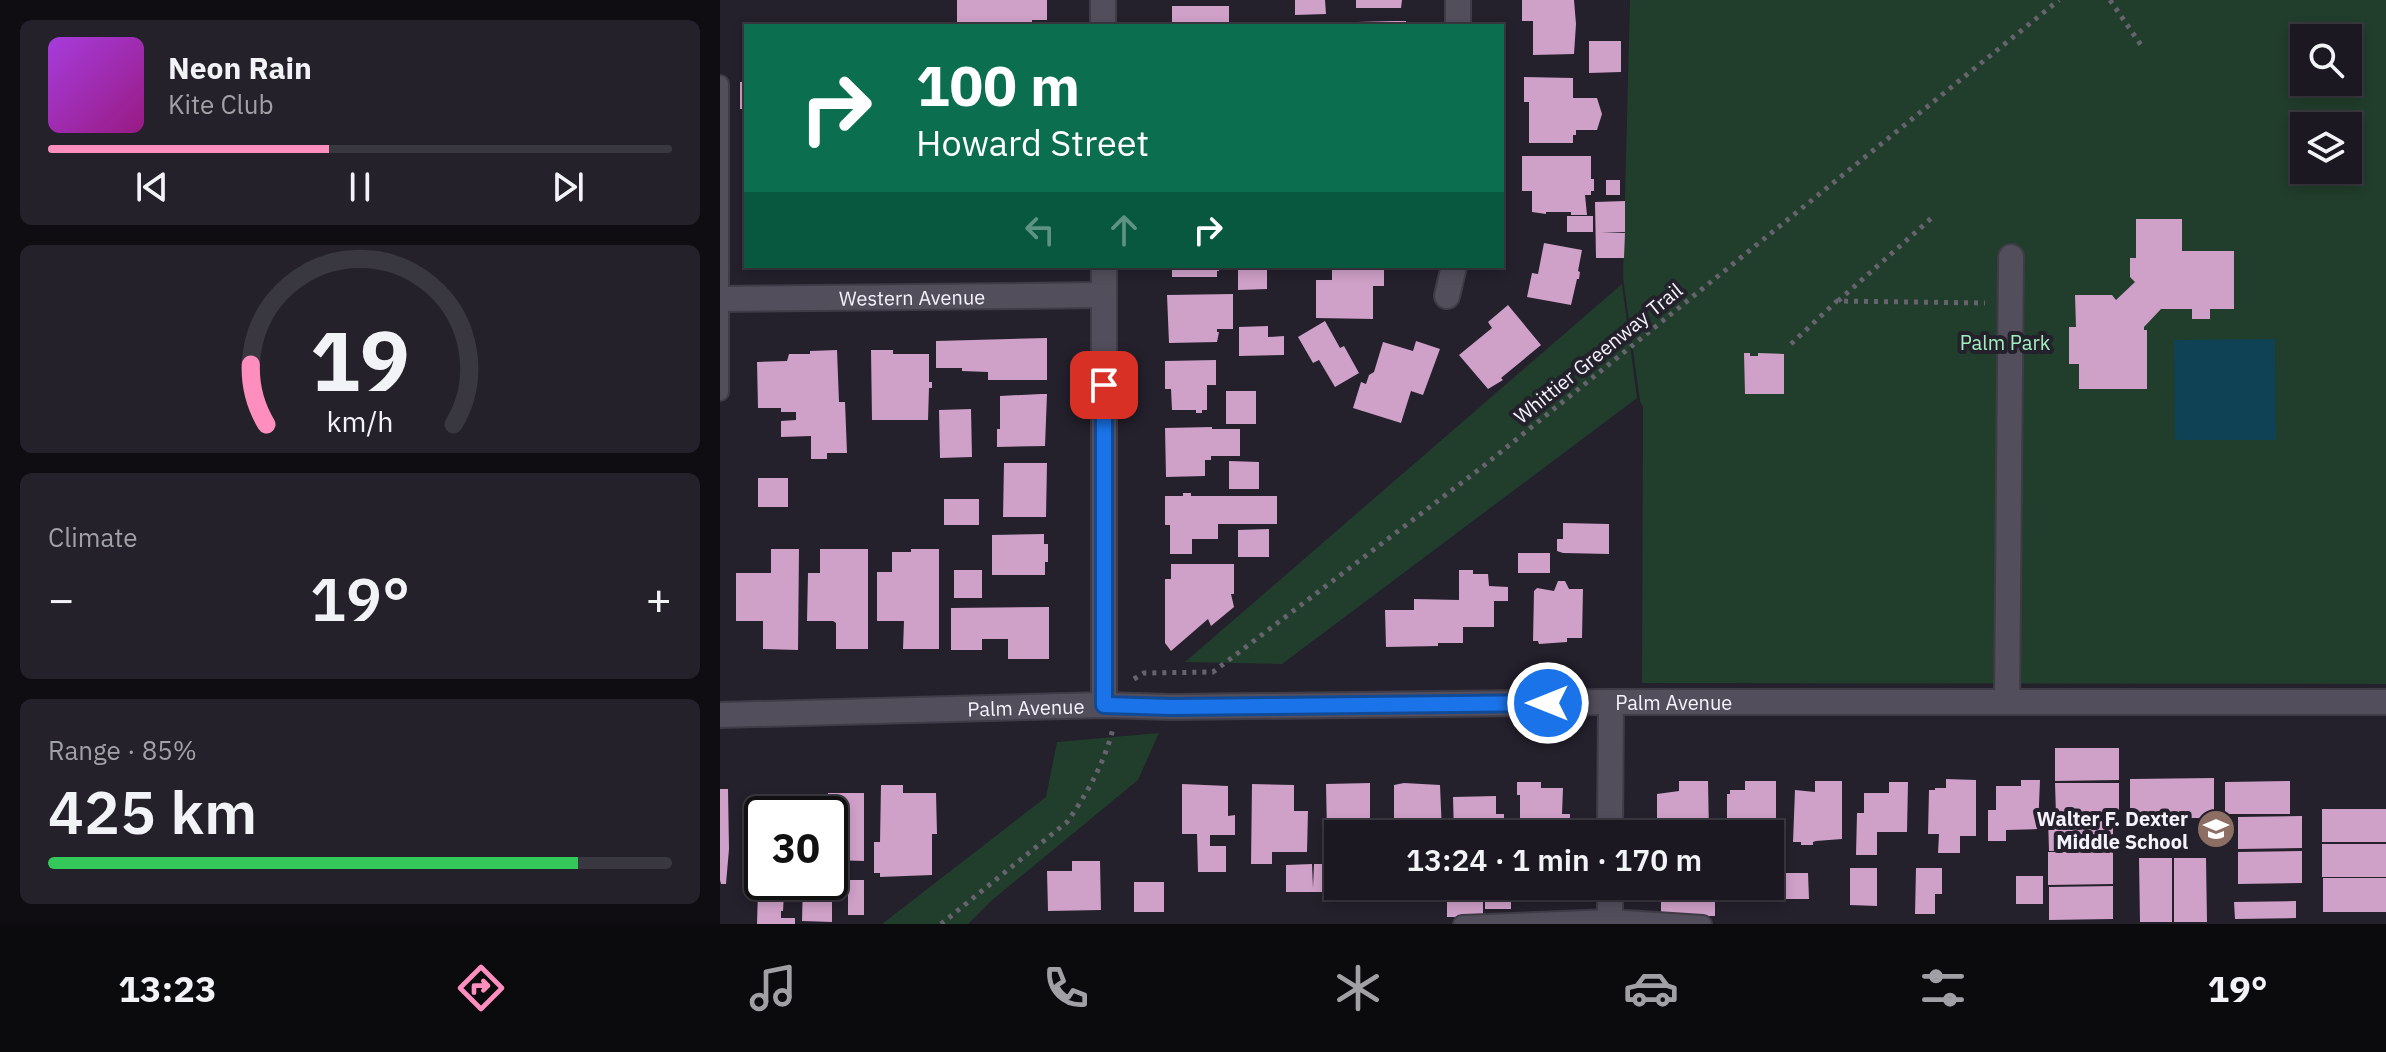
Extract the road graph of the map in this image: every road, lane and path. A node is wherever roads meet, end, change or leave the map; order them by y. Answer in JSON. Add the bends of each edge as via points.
{"nodes":[{"id":1,"x":1103,"y":0,"type":"edge"},
{"id":2,"x":1458,"y":0,"type":"edge"},
{"id":3,"x":2059,"y":0,"type":"edge"},
{"id":4,"x":2110,"y":0,"type":"edge"},
{"id":5,"x":1103,"y":24,"type":"edge"},
{"id":6,"x":1458,"y":24,"type":"edge"},
{"id":7,"x":2143,"y":48,"type":"dead end"},
{"id":8,"x":720,"y":84,"type":"edge"},
{"id":9,"x":1935,"y":215,"type":"dead end"},
{"id":10,"x":2011,"y":257,"type":"dead end"},
{"id":11,"x":1104,"y":268,"type":"edge"},
{"id":12,"x":1454,"y":268,"type":"edge"},
{"id":13,"x":1104,"y":295,"type":"junction"},
{"id":14,"x":1447,"y":296,"type":"dead end"},
{"id":15,"x":721,"y":299,"type":"edge"},
{"id":16,"x":1837,"y":301,"type":"junction"},
{"id":17,"x":2010,"y":303,"type":"junction"},
{"id":18,"x":1791,"y":344,"type":"dead end"},
{"id":19,"x":720,"y":392,"type":"edge"},
{"id":20,"x":1134,"y":678,"type":"dead end"},
{"id":21,"x":1611,"y":702,"type":"junction"},
{"id":22,"x":2007,"y":702,"type":"junction"},
{"id":23,"x":2386,"y":702,"type":"edge"},
{"id":24,"x":1104,"y":705,"type":"junction"},
{"id":25,"x":720,"y":715,"type":"edge"},
{"id":26,"x":1113,"y":728,"type":"dead end"},
{"id":27,"x":1610,"y":820,"type":"edge"},
{"id":28,"x":1610,"y":900,"type":"edge"},
{"id":29,"x":1610,"y":918,"type":"junction"},
{"id":30,"x":941,"y":924,"type":"edge"},
{"id":31,"x":1462,"y":924,"type":"edge"},
{"id":32,"x":1703,"y":924,"type":"edge"}],
"edges":[{"from":1,"to":5,"type":"street"},
{"from":2,"to":6,"type":"street"},
{"from":3,"to":20,"type":"path","name":"Whittier Greenway Trail","via":[[1481,468],[1213,672],[1144,673]]},
{"from":4,"to":7,"type":"path"},
{"from":8,"to":15,"type":"lane"},
{"from":9,"to":16,"type":"path"},
{"from":10,"to":17,"type":"street"},
{"from":11,"to":13,"type":"street"},
{"from":12,"to":14,"type":"street"},
{"from":13,"to":15,"type":"street","name":"Western Avenue"},
{"from":13,"to":24,"type":"street"},
{"from":15,"to":19,"type":"lane"},
{"from":16,"to":17,"type":"path"},
{"from":16,"to":18,"type":"path"},
{"from":17,"to":22,"type":"street"},
{"from":21,"to":22,"type":"street","name":"Palm Avenue"},
{"from":21,"to":24,"type":"street","name":"Palm Avenue"},
{"from":21,"to":27,"type":"street"},
{"from":22,"to":23,"type":"street","name":"Palm Avenue"},
{"from":24,"to":25,"type":"street","name":"Palm Avenue"},
{"from":26,"to":30,"type":"path","via":[[1108,749],[1067,822]]},
{"from":28,"to":29,"type":"street"},
{"from":29,"to":31,"type":"lane"},
{"from":29,"to":32,"type":"lane"}]}
